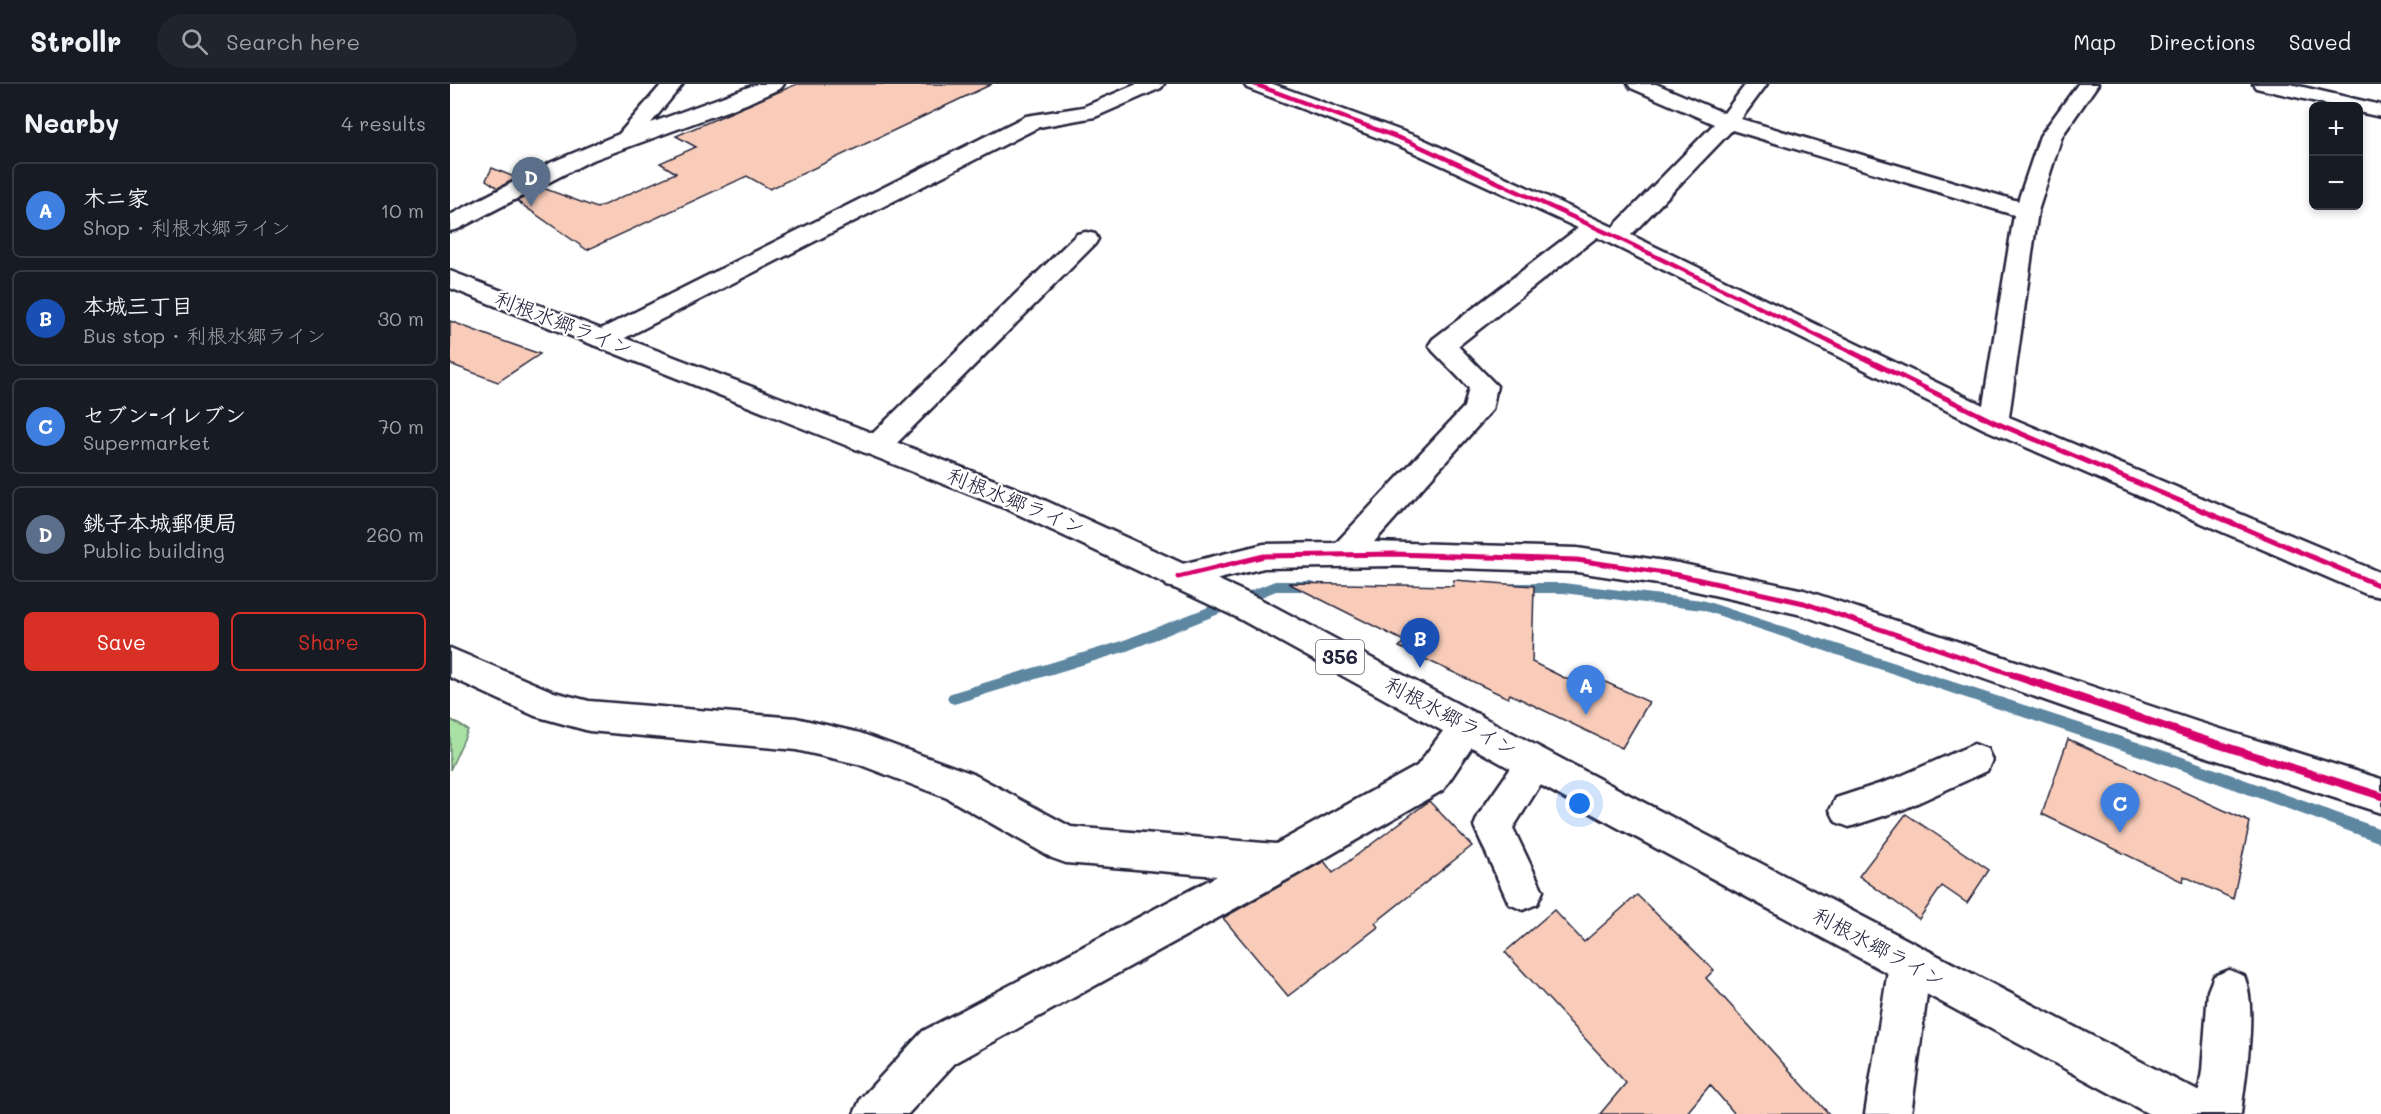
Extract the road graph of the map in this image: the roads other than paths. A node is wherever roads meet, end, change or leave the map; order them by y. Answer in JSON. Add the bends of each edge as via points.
{"nodes":[{"id":1,"x":673,"y":84,"type":"edge"},
{"id":2,"x":774,"y":84,"type":"edge"},
{"id":3,"x":1154,"y":84,"type":"edge"},
{"id":4,"x":1254,"y":84,"type":"edge"},
{"id":5,"x":1638,"y":84,"type":"edge"},
{"id":6,"x":1757,"y":84,"type":"edge"},
{"id":7,"x":2088,"y":84,"type":"edge"},
{"id":8,"x":2263,"y":84,"type":"edge"},
{"id":9,"x":2381,"y":111,"type":"edge"},
{"id":10,"x":1728,"y":122,"type":"junction"},
{"id":11,"x":627,"y":138,"type":"junction"},
{"id":12,"x":2026,"y":211,"type":"junction"},
{"id":13,"x":450,"y":224,"type":"edge"},
{"id":14,"x":1605,"y":232,"type":"junction"},
{"id":15,"x":1086,"y":239,"type":"dead end"},
{"id":16,"x":450,"y":279,"type":"edge"},
{"id":17,"x":602,"y":339,"type":"junction"},
{"id":18,"x":1994,"y":422,"type":"junction"},
{"id":19,"x":877,"y":446,"type":"junction"},
{"id":20,"x":1344,"y":555,"type":"junction"},
{"id":21,"x":1178,"y":577,"type":"junction"},
{"id":22,"x":2380,"y":593,"type":"edge"},
{"id":23,"x":450,"y":662,"type":"edge"},
{"id":24,"x":1468,"y":726,"type":"junction"},
{"id":25,"x":1974,"y":759,"type":"dead end"},
{"id":26,"x":1535,"y":763,"type":"junction"},
{"id":27,"x":2381,"y":796,"type":"edge"},
{"id":28,"x":1849,"y":810,"type":"dead end"},
{"id":29,"x":1280,"y":863,"type":"junction"},
{"id":30,"x":1523,"y":891,"type":"dead end"},
{"id":31,"x":1910,"y":964,"type":"junction"},
{"id":32,"x":2229,"y":991,"type":"dead end"},
{"id":33,"x":877,"y":1114,"type":"edge"},
{"id":34,"x":1888,"y":1114,"type":"edge"},
{"id":35,"x":2195,"y":1114,"type":"edge"},
{"id":36,"x":2218,"y":1114,"type":"edge"}],
"edges":[{"from":1,"to":11,"type":"main road"},
{"from":2,"to":11,"type":"main road"},
{"from":3,"to":17,"type":"main road","via":[[1088,113],[1034,121]]},
{"from":4,"to":14,"type":"main road","via":[[1410,142]]},
{"from":5,"to":10,"type":"main road"},
{"from":6,"to":10,"type":"main road"},
{"from":7,"to":12,"type":"main road","via":[[2051,136]]},
{"from":8,"to":9,"type":"main road"},
{"from":10,"to":12,"type":"main road"},
{"from":10,"to":14,"type":"main road"},
{"from":11,"to":13,"type":"main road","via":[[564,165]]},
{"from":12,"to":18,"type":"main road"},
{"from":14,"to":18,"type":"main road"},
{"from":14,"to":20,"type":"main road","via":[[1442,345],[1483,386],[1478,410]]},
{"from":15,"to":19,"type":"main road"},
{"from":16,"to":17,"type":"main road","name":"利根水郷ライン","number":"356"},
{"from":17,"to":19,"type":"main road","name":"利根水郷ライン","number":"356"},
{"from":18,"to":22,"type":"main road"},
{"from":19,"to":21,"type":"main road","name":"利根水郷ライン","number":"356","via":[[1030,507]]},
{"from":20,"to":21,"type":"main road","via":[[1264,556]]},
{"from":20,"to":27,"type":"main road","via":[[1577,560],[1678,574],[1804,603]]},
{"from":21,"to":24,"type":"main road","name":"利根水郷ライン","number":"356","via":[[1248,608]]},
{"from":23,"to":29,"type":"main road","via":[[548,705],[590,716],[796,734],[860,749],[960,786],[1066,845]]},
{"from":24,"to":26,"type":"main road","name":"利根水郷ライン","number":"356"},
{"from":24,"to":29,"type":"main road","via":[[1430,778]]},
{"from":25,"to":28,"type":"main road","via":[[1902,793]]},
{"from":26,"to":30,"type":"main road","via":[[1493,826]]},
{"from":26,"to":31,"type":"main road","name":"利根水郷ライン","number":"356"},
{"from":29,"to":33,"type":"main road","via":[[939,1047]]},
{"from":31,"to":34,"type":"main road"},
{"from":31,"to":35,"type":"main road","name":"利根水郷ライン","number":"356"},
{"from":32,"to":36,"type":"main road"}]}
